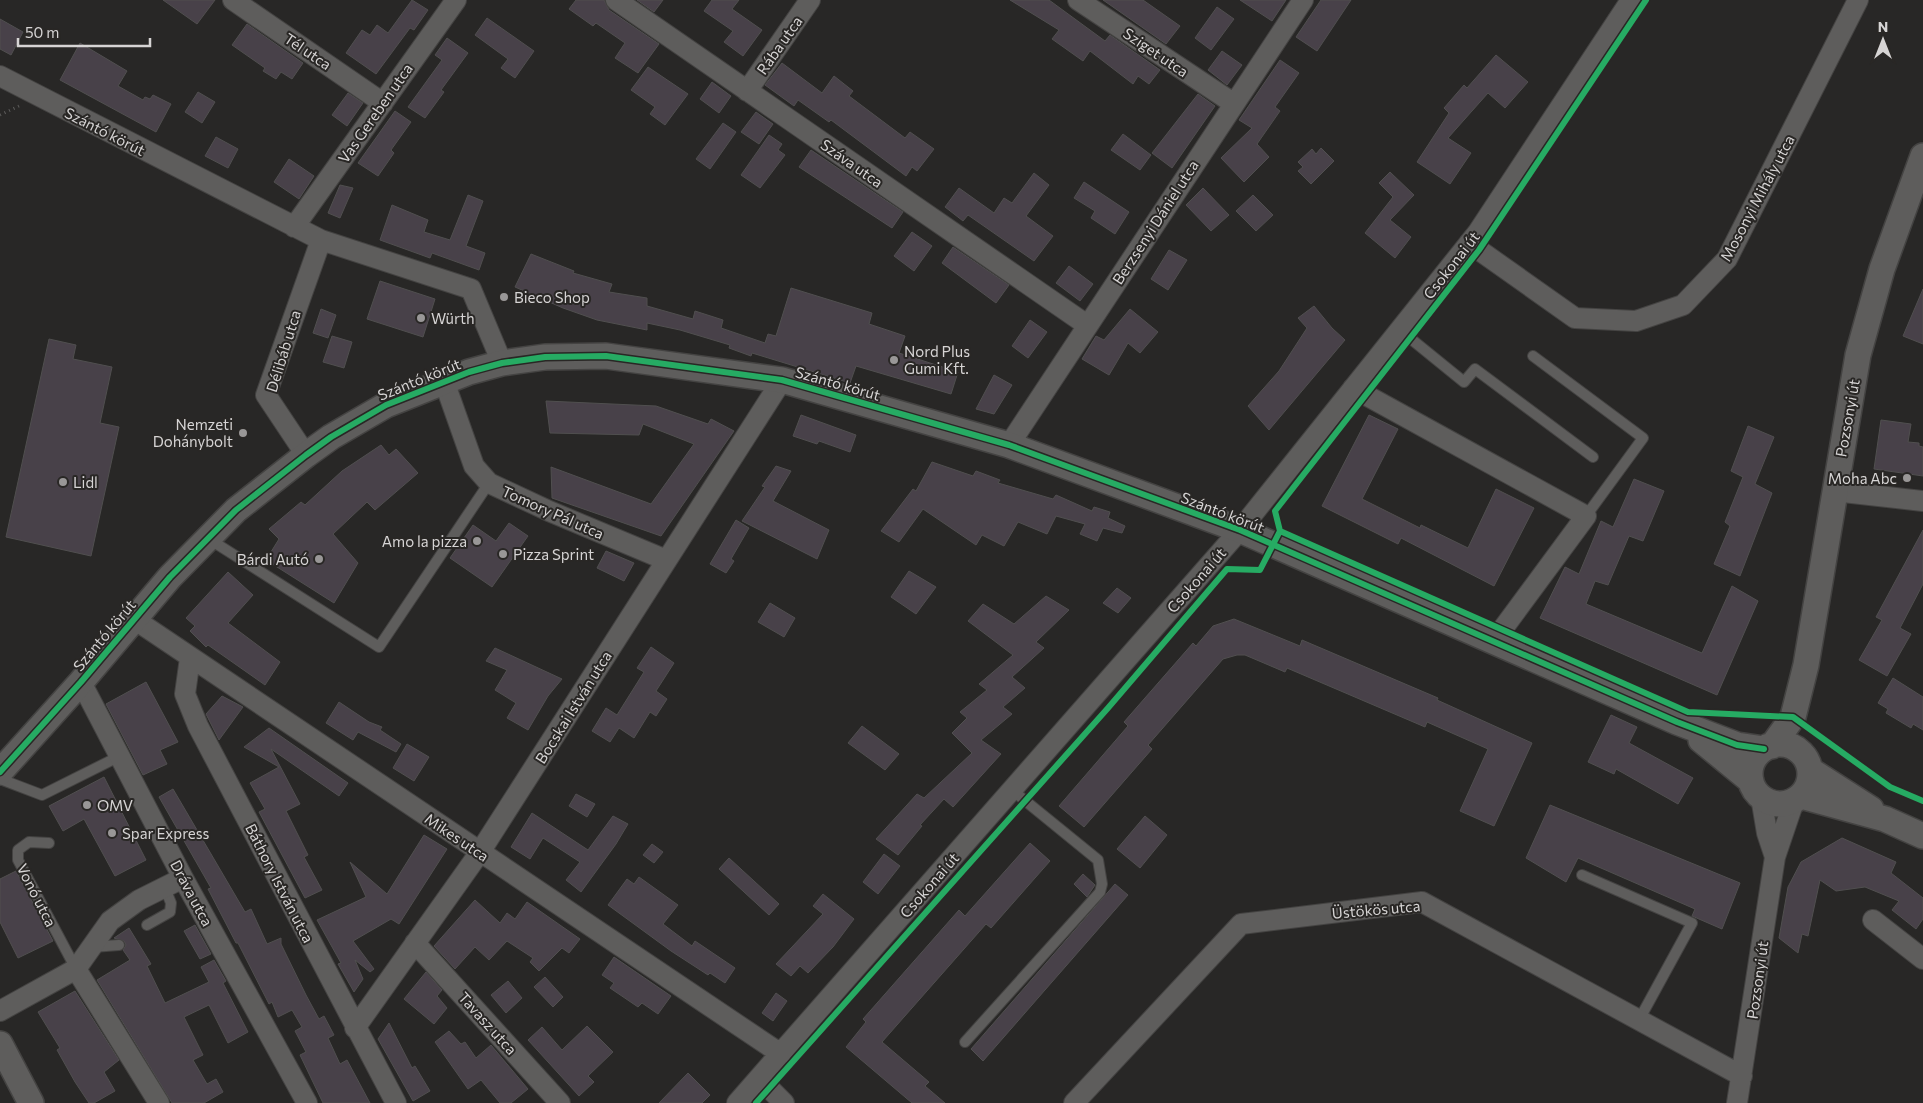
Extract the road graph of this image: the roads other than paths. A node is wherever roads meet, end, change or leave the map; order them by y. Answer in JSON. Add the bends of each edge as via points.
{"nodes":[{"id":1,"x":233,"y":0,"type":"edge"},
{"id":2,"x":456,"y":0,"type":"edge"},
{"id":3,"x":616,"y":0,"type":"edge"},
{"id":4,"x":810,"y":0,"type":"edge"},
{"id":5,"x":1078,"y":0,"type":"edge"},
{"id":6,"x":1303,"y":0,"type":"edge"},
{"id":7,"x":1631,"y":0,"type":"edge"},
{"id":8,"x":1858,"y":0,"type":"edge"},
{"id":9,"x":0,"y":76,"type":"edge"},
{"id":10,"x":748,"y":91,"type":"junction"},
{"id":11,"x":383,"y":103,"type":"junction"},
{"id":12,"x":1233,"y":103,"type":"junction"},
{"id":13,"x":1923,"y":156,"type":"edge"},
{"id":14,"x":294,"y":227,"type":"junction"},
{"id":15,"x":321,"y":240,"type":"junction"},
{"id":16,"x":1469,"y":243,"type":"junction"},
{"id":17,"x":1087,"y":326,"type":"junction"},
{"id":18,"x":1400,"y":330,"type":"junction"},
{"id":19,"x":1533,"y":356,"type":"dead end"},
{"id":20,"x":502,"y":363,"type":"junction"},
{"id":21,"x":782,"y":380,"type":"junction"},
{"id":22,"x":444,"y":381,"type":"junction"},
{"id":23,"x":1354,"y":388,"type":"junction"},
{"id":24,"x":1009,"y":445,"type":"junction"},
{"id":25,"x":306,"y":455,"type":"junction"},
{"id":26,"x":1592,"y":457,"type":"dead end"},
{"id":27,"x":490,"y":483,"type":"junction"},
{"id":28,"x":1834,"y":491,"type":"junction"},
{"id":29,"x":1923,"y":501,"type":"edge"},
{"id":30,"x":1586,"y":516,"type":"junction"},
{"id":31,"x":1240,"y":530,"type":"junction"},
{"id":32,"x":208,"y":539,"type":"junction"},
{"id":33,"x":666,"y":560,"type":"junction"},
{"id":34,"x":134,"y":619,"type":"junction"},
{"id":35,"x":1493,"y":642,"type":"junction"},
{"id":36,"x":190,"y":658,"type":"junction"},
{"id":37,"x":81,"y":682,"type":"junction"},
{"id":38,"x":1793,"y":717,"type":"junction"},
{"id":39,"x":1677,"y":722,"type":"junction"},
{"id":40,"x":1768,"y":748,"type":"junction"},
{"id":41,"x":120,"y":756,"type":"junction"},
{"id":42,"x":1808,"y":765,"type":"junction"},
{"id":43,"x":0,"y":772,"type":"edge"},
{"id":44,"x":0,"y":779,"type":"edge"},
{"id":45,"x":1756,"y":789,"type":"junction"},
{"id":46,"x":1841,"y":789,"type":"junction"},
{"id":47,"x":1012,"y":790,"type":"junction"},
{"id":48,"x":1798,"y":798,"type":"junction"},
{"id":49,"x":1885,"y":819,"type":"junction"},
{"id":50,"x":1923,"y":836,"type":"edge"},
{"id":51,"x":49,"y":843,"type":"dead end"},
{"id":52,"x":480,"y":852,"type":"junction"},
{"id":53,"x":1775,"y":857,"type":"junction"},
{"id":54,"x":1582,"y":875,"type":"dead end"},
{"id":55,"x":183,"y":878,"type":"junction"},
{"id":56,"x":164,"y":886,"type":"junction"},
{"id":57,"x":1873,"y":920,"type":"dead end"},
{"id":58,"x":147,"y":925,"type":"dead end"},
{"id":59,"x":415,"y":944,"type":"junction"},
{"id":60,"x":119,"y":945,"type":"dead end"},
{"id":61,"x":90,"y":947,"type":"junction"},
{"id":62,"x":1923,"y":958,"type":"edge"},
{"id":63,"x":76,"y":969,"type":"junction"},
{"id":64,"x":0,"y":1011,"type":"edge"},
{"id":65,"x":1639,"y":1020,"type":"junction"},
{"id":66,"x":355,"y":1028,"type":"junction"},
{"id":67,"x":965,"y":1042,"type":"dead end"},
{"id":68,"x":0,"y":1044,"type":"edge"},
{"id":69,"x":781,"y":1054,"type":"junction"},
{"id":70,"x":1742,"y":1076,"type":"junction"},
{"id":71,"x":759,"y":1078,"type":"junction"},
{"id":72,"x":31,"y":1103,"type":"edge"},
{"id":73,"x":159,"y":1103,"type":"edge"},
{"id":74,"x":307,"y":1103,"type":"edge"},
{"id":75,"x":396,"y":1103,"type":"edge"},
{"id":76,"x":560,"y":1103,"type":"edge"},
{"id":77,"x":737,"y":1103,"type":"edge"},
{"id":78,"x":784,"y":1103,"type":"edge"},
{"id":79,"x":1074,"y":1103,"type":"edge"},
{"id":80,"x":1737,"y":1103,"type":"edge"}],
"edges":[{"from":1,"to":11,"type":"street","name":"Tél utca"},
{"from":2,"to":11,"type":"street","name":"Vas Gereben utca"},
{"from":3,"to":10,"type":"street","name":"Száva utca"},
{"from":4,"to":10,"type":"street","name":"Rába utca"},
{"from":5,"to":12,"type":"street","name":"Sziget utca"},
{"from":6,"to":12,"type":"street","name":"Berzsenyi Dániel utca"},
{"from":7,"to":16,"type":"street","name":"Csokonai út"},
{"from":8,"to":16,"type":"street","name":"Mosonyi Mihály utca","via":[[1728,259],[1683,305],[1636,321],[1575,318]]},
{"from":9,"to":14,"type":"street","name":"Szántó körút"},
{"from":10,"to":17,"type":"street","name":"Száva utca"},
{"from":11,"to":14,"type":"street","name":"Vas Gereben utca"},
{"from":12,"to":17,"type":"street","name":"Berzsenyi Dániel utca"},
{"from":13,"to":28,"type":"street","name":"Pozsonyi út","via":[[1882,269],[1861,345]]},
{"from":14,"to":15,"type":"street","name":"Szántó körút"},
{"from":15,"to":20,"type":"street","name":"Szántó körút","via":[[471,290]]},
{"from":15,"to":25,"type":"street","name":"Délibáb utca","via":[[266,395]]},
{"from":16,"to":18,"type":"street","name":"Csokonai út"},
{"from":17,"to":24,"type":"street","name":"Berzsenyi Dániel utca"},
{"from":18,"to":23,"type":"street","name":"Csokonai út"},
{"from":18,"to":26,"type":"lane","via":[[1464,382],[1475,369]]},
{"from":19,"to":30,"type":"lane","via":[[1643,438]]},
{"from":20,"to":21,"type":"street","name":"Szántó körút","via":[[545,357],[606,356]]},
{"from":20,"to":22,"type":"street","name":"Szántó körút"},
{"from":21,"to":24,"type":"street","name":"Szántó körút"},
{"from":21,"to":33,"type":"street","name":"Bocskai István utca"},
{"from":22,"to":25,"type":"street","name":"Szántó körút","via":[[386,405],[331,436]]},
{"from":22,"to":27,"type":"street","name":"Tomory Pál utca","via":[[474,466]]},
{"from":23,"to":30,"type":"street"},
{"from":23,"to":31,"type":"street","name":"Csokonai út"},
{"from":24,"to":31,"type":"street","name":"Szántó körút"},
{"from":25,"to":32,"type":"street","name":"Szántó körút","via":[[236,510]]},
{"from":27,"to":32,"type":"lane","via":[[379,647]]},
{"from":27,"to":33,"type":"street","name":"Tomory Pál utca"},
{"from":28,"to":29,"type":"street"},
{"from":28,"to":38,"type":"street","name":"Pozsonyi út","via":[[1806,665]]},
{"from":30,"to":35,"type":"street"},
{"from":31,"to":35,"type":"street","name":"Szántó körút"},
{"from":31,"to":47,"type":"street","name":"Csokonai út"},
{"from":32,"to":34,"type":"street","name":"Szántó körút"},
{"from":33,"to":52,"type":"street","name":"Bocskai István utca"},
{"from":34,"to":36,"type":"street","name":"Mikes utca"},
{"from":34,"to":37,"type":"street","name":"Szántó körút"},
{"from":35,"to":39,"type":"street","name":"Szántó körút"},
{"from":36,"to":52,"type":"street","name":"Mikes utca"},
{"from":36,"to":66,"type":"street","name":"Báthory István utca","via":[[185,694],[198,726]]},
{"from":37,"to":41,"type":"street","name":"Dráva utca"},
{"from":37,"to":43,"type":"street","name":"Szántó körút"},
{"from":38,"to":40,"type":"street","name":"Pozsonyi út"},
{"from":38,"to":42,"type":"street"},
{"from":38,"to":46,"type":"street"},
{"from":39,"to":40,"type":"street","name":"Szántó körút","via":[[1737,745]]},
{"from":39,"to":45,"type":"street","name":"Szántó körút"},
{"from":40,"to":42,"type":"street","via":[[1789,746],[1799,751]]},
{"from":40,"to":45,"type":"street","via":[[1753,762]]},
{"from":41,"to":44,"type":"lane","via":[[42,796]]},
{"from":41,"to":55,"type":"street","name":"Dráva utca"},
{"from":42,"to":46,"type":"street"},
{"from":42,"to":48,"type":"street","via":[[1810,781]]},
{"from":45,"to":48,"type":"street","via":[[1778,804]]},
{"from":45,"to":53,"type":"street","name":"Pozsonyi út"},
{"from":46,"to":49,"type":"street"},
{"from":47,"to":67,"type":"lane","via":[[1098,860],[1102,884],[1100,892]]},
{"from":47,"to":69,"type":"street","name":"Csokonai út"},
{"from":48,"to":49,"type":"street"},
{"from":48,"to":53,"type":"street","name":"Pozsonyi út"},
{"from":49,"to":50,"type":"street"},
{"from":51,"to":63,"type":"lane","name":"Vonó utca","via":[[29,842],[18,850],[18,860]]},
{"from":52,"to":59,"type":"street","name":"Bocskai István utca"},
{"from":52,"to":69,"type":"street","name":"Mikes utca"},
{"from":53,"to":70,"type":"street","name":"Pozsonyi út"},
{"from":54,"to":65,"type":"lane","via":[[1692,923]]},
{"from":55,"to":56,"type":"street"},
{"from":55,"to":74,"type":"street","name":"Dráva utca"},
{"from":56,"to":58,"type":"lane","via":[[171,903],[170,912]]},
{"from":56,"to":61,"type":"street","via":[[110,921]]},
{"from":57,"to":62,"type":"street"},
{"from":59,"to":66,"type":"street","name":"Bocskai István utca"},
{"from":59,"to":76,"type":"street","name":"Tavasz utca"},
{"from":60,"to":61,"type":"lane"},
{"from":61,"to":63,"type":"street"},
{"from":63,"to":64,"type":"street"},
{"from":63,"to":73,"type":"street"},
{"from":65,"to":70,"type":"street","name":"Üstökös utca"},
{"from":65,"to":79,"type":"street","name":"Üstökös utca","via":[[1422,902],[1241,924]]},
{"from":66,"to":75,"type":"street","name":"Báthory István utca"},
{"from":68,"to":72,"type":"street"},
{"from":69,"to":71,"type":"street","name":"Csokonai út"},
{"from":70,"to":80,"type":"street","name":"Pozsonyi út"},
{"from":71,"to":77,"type":"street","name":"Csokonai út"},
{"from":71,"to":78,"type":"street"}]}
